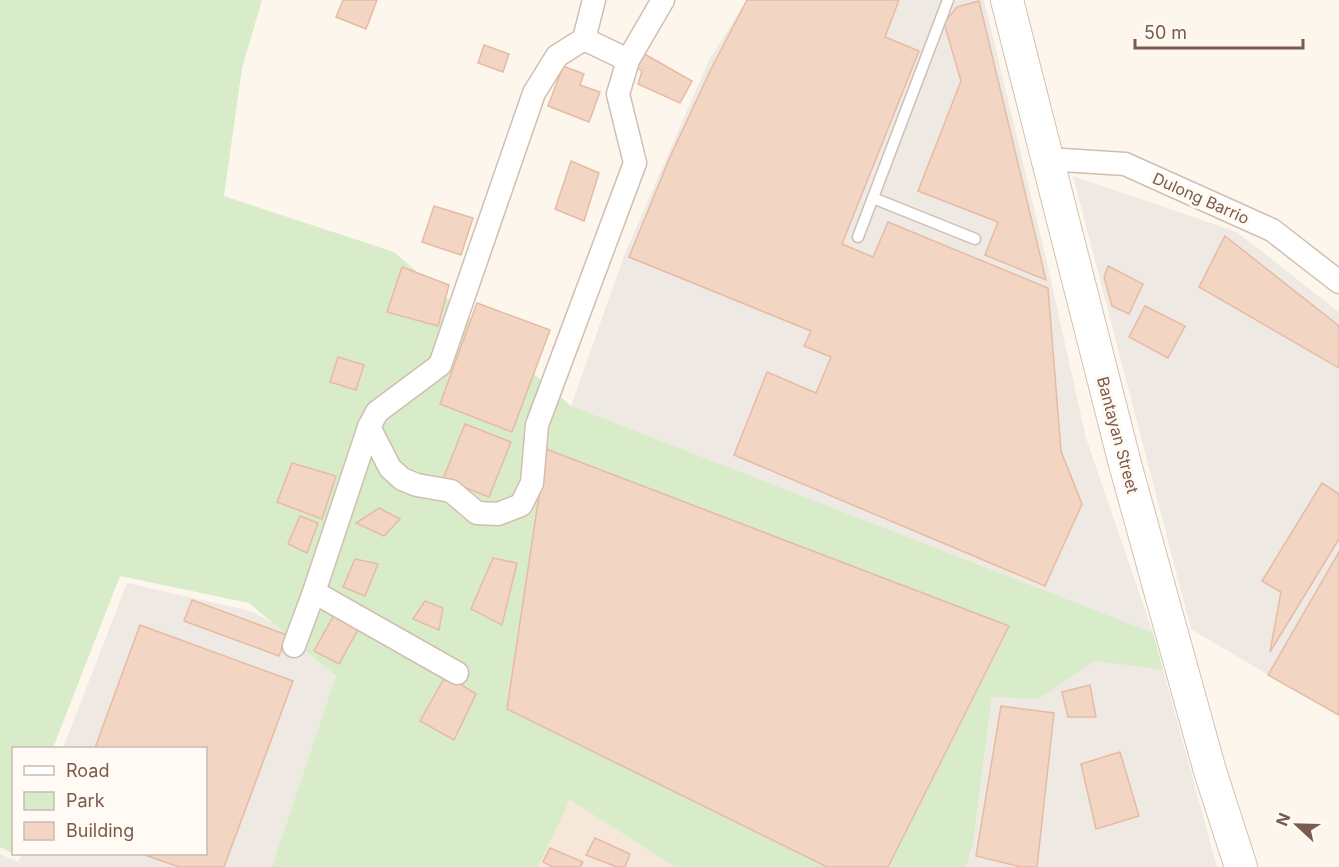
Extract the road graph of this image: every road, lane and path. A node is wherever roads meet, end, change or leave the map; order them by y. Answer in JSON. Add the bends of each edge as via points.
{"nodes":[{"id":1,"x":594,"y":0,"type":"edge"},
{"id":2,"x":663,"y":0,"type":"edge"},
{"id":3,"x":937,"y":0,"type":"edge"},
{"id":4,"x":948,"y":0,"type":"edge"},
{"id":5,"x":1007,"y":0,"type":"edge"},
{"id":6,"x":941,"y":16,"type":"junction"},
{"id":7,"x":584,"y":39,"type":"junction"},
{"id":8,"x":628,"y":60,"type":"junction"},
{"id":9,"x":1047,"y":159,"type":"junction"},
{"id":10,"x":873,"y":198,"type":"junction"},
{"id":11,"x":858,"y":237,"type":"dead end"},
{"id":12,"x":975,"y":239,"type":"dead end"},
{"id":13,"x":1339,"y":282,"type":"edge"},
{"id":14,"x":369,"y":427,"type":"junction"},
{"id":15,"x":314,"y":592,"type":"junction"},
{"id":16,"x":294,"y":646,"type":"dead end"},
{"id":17,"x":457,"y":673,"type":"dead end"},
{"id":18,"x":1241,"y":867,"type":"edge"}],
"edges":[{"from":1,"to":7,"type":"street"},
{"from":2,"to":8,"type":"street"},
{"from":3,"to":6,"type":"lane"},
{"from":4,"to":6,"type":"lane"},
{"from":5,"to":9,"type":"main road","name":"Bantayan Street"},
{"from":6,"to":10,"type":"lane"},
{"from":7,"to":8,"type":"street"},
{"from":7,"to":14,"type":"street","via":[[557,56],[534,93],[440,365],[377,412]]},
{"from":8,"to":14,"type":"street","via":[[618,94],[635,163],[537,425],[532,483],[520,505],[498,514],[477,513],[451,491],[402,479],[390,468]]},
{"from":9,"to":13,"type":"street","name":"Dulong Barrio","via":[[1125,164],[1272,230]]},
{"from":9,"to":18,"type":"main road","name":"Bantayan Street","via":[[1125,464],[1210,771]]},
{"from":10,"to":11,"type":"lane"},
{"from":10,"to":12,"type":"lane"},
{"from":14,"to":15,"type":"street"},
{"from":15,"to":16,"type":"street"},
{"from":15,"to":17,"type":"street"}]}
